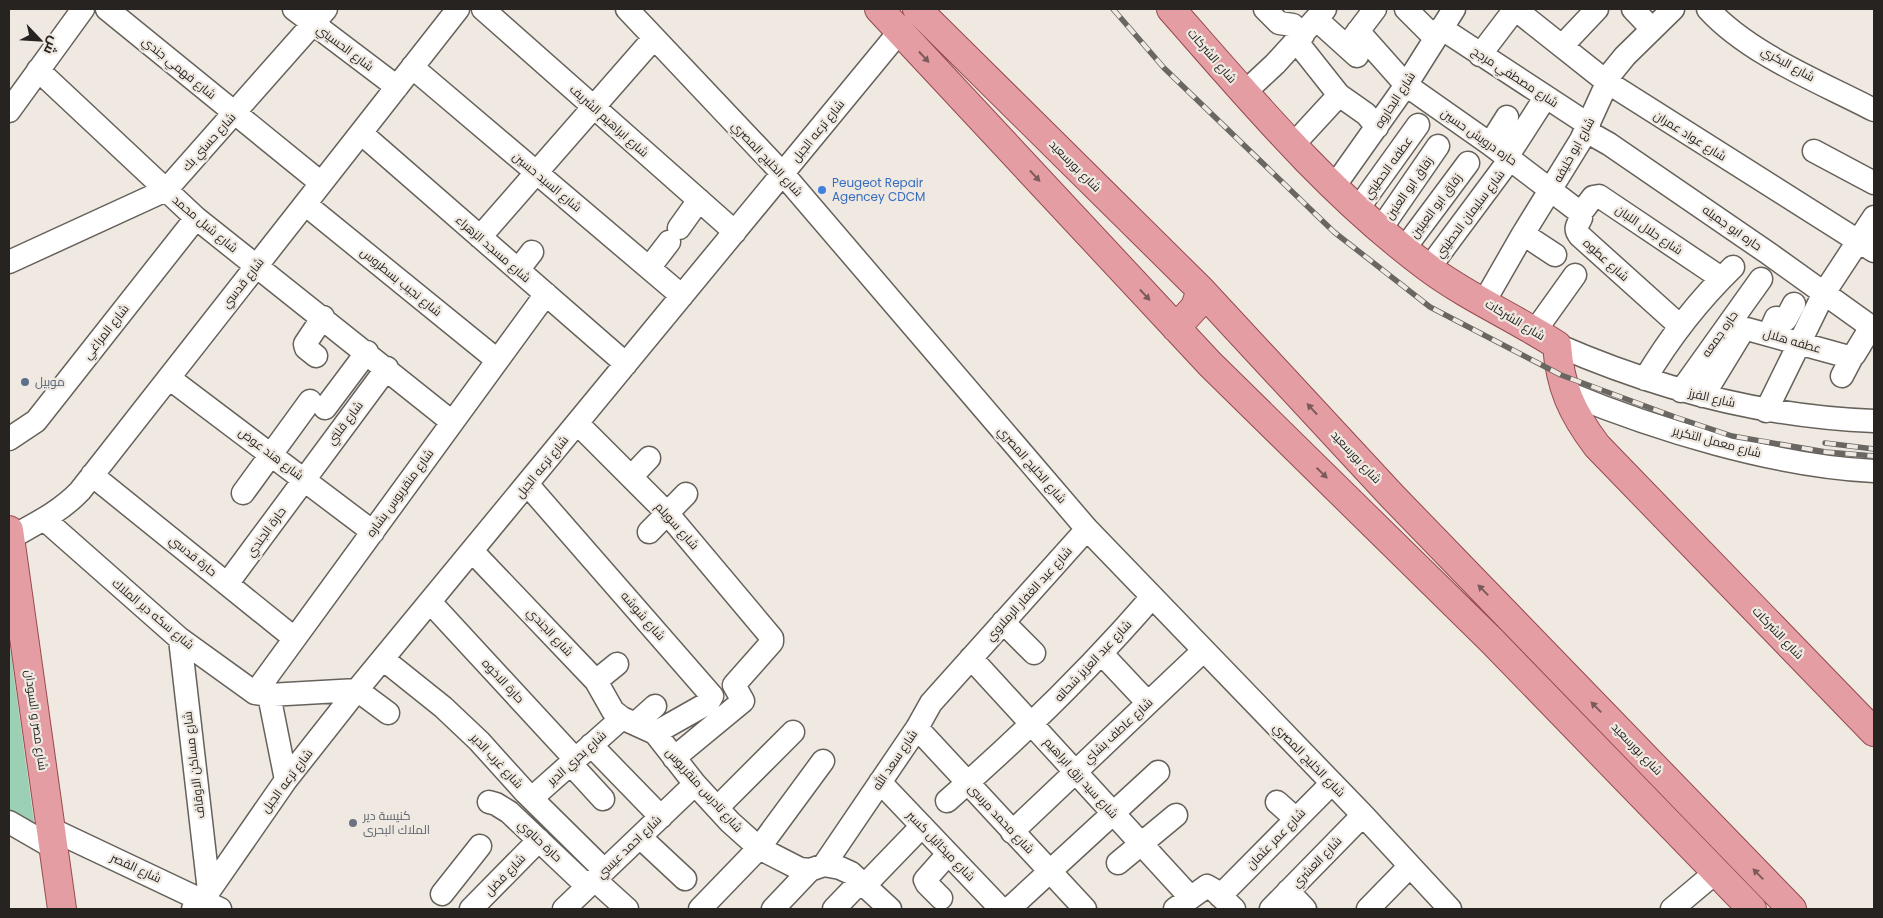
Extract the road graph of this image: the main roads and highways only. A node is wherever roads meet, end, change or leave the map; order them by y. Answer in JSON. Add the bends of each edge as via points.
{"nodes":[{"id":1,"x":879,"y":9,"type":"edge"},
{"id":2,"x":1171,"y":9,"type":"edge"},
{"id":3,"x":922,"y":11,"type":"edge"},
{"id":4,"x":1201,"y":290,"type":"junction"},
{"id":5,"x":1176,"y":328,"type":"junction"},
{"id":6,"x":1239,"y":329,"type":"junction"},
{"id":7,"x":1210,"y":364,"type":"junction"},
{"id":8,"x":1392,"y":496,"type":"junction"},
{"id":9,"x":1368,"y":518,"type":"junction"},
{"id":10,"x":9,"y":534,"type":"edge"},
{"id":11,"x":1874,"y":732,"type":"edge"},
{"id":12,"x":62,"y":909,"type":"edge"},
{"id":13,"x":1752,"y":909,"type":"edge"},
{"id":14,"x":1792,"y":909,"type":"edge"}],
"edges":[{"from":1,"to":5,"type":"main road","one_way":true},
{"from":2,"to":11,"type":"main road","name":"شارع الشركات","via":[[1292,146],[1357,210],[1429,268],[1546,338],[1578,420],[1597,446]]},
{"from":3,"to":4,"type":"main road","name":"شارع بورسعيد"},
{"from":4,"to":5,"type":"main road","via":[[1195,307]]},
{"from":4,"to":6,"type":"main road","name":"شارع بورسعيد"},
{"from":5,"to":7,"type":"main road"},
{"from":6,"to":7,"type":"main road","via":[[1230,328],[1216,335],[1208,348]]},
{"from":8,"to":6,"type":"main road","name":"شارع بورسعيد","one_way":true},
{"from":7,"to":9,"type":"main road","one_way":true},
{"from":8,"to":9,"type":"main road"},
{"from":14,"to":8,"type":"main road","name":"شارع بورسعيد","one_way":true},
{"from":9,"to":13,"type":"main road"},
{"from":10,"to":12,"type":"main road","name":"شارع مصر و السودان"}]}
